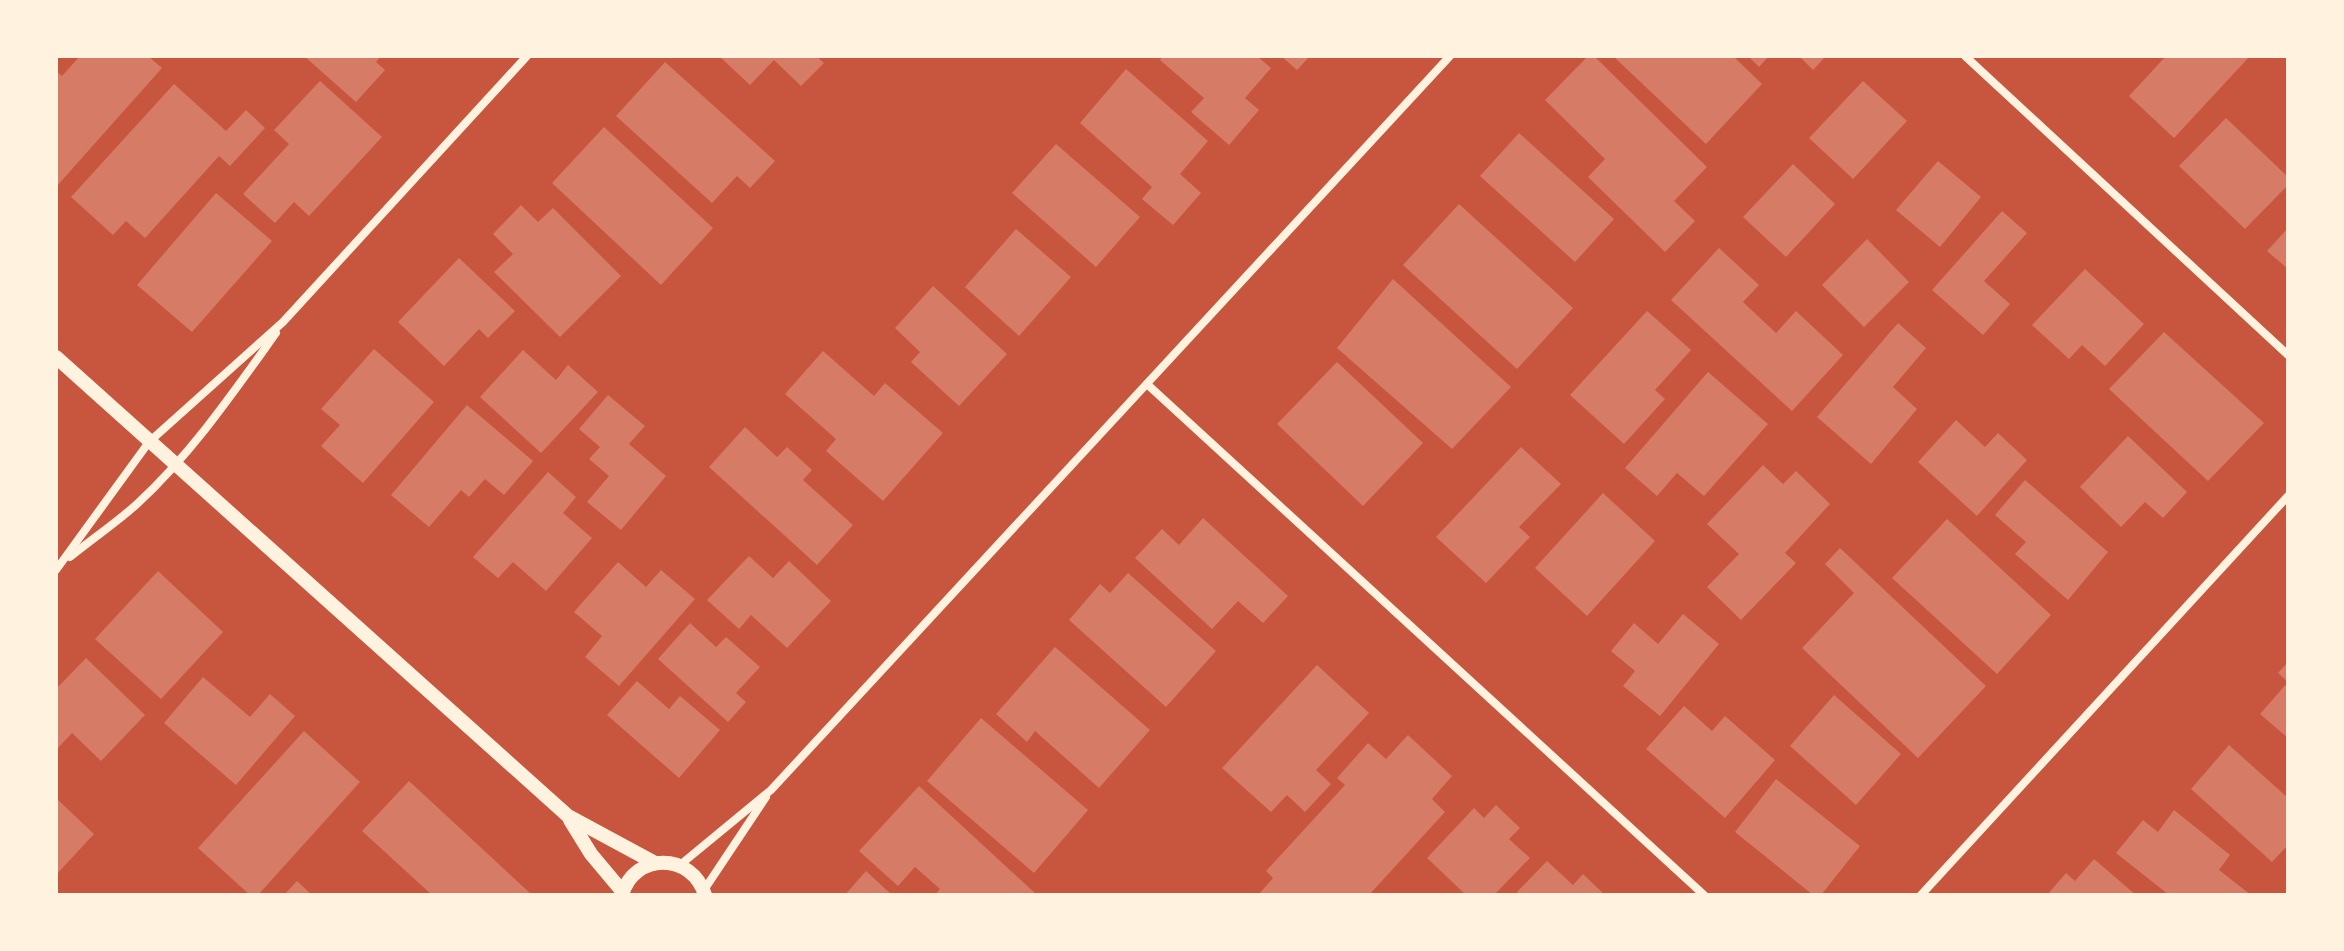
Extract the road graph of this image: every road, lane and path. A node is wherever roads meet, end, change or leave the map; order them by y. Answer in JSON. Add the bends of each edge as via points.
{"nodes":[{"id":1,"x":527,"y":56,"type":"edge"},
{"id":2,"x":1450,"y":56,"type":"edge"},
{"id":3,"x":1965,"y":56,"type":"edge"},
{"id":4,"x":283,"y":322,"type":"junction"},
{"id":5,"x":2288,"y":355,"type":"edge"},
{"id":6,"x":56,"y":357,"type":"edge"},
{"id":7,"x":1148,"y":385,"type":"junction"},
{"id":8,"x":149,"y":442,"type":"junction"},
{"id":9,"x":174,"y":465,"type":"junction"},
{"id":10,"x":2288,"y":496,"type":"edge"},
{"id":11,"x":64,"y":561,"type":"junction"},
{"id":12,"x":56,"y":570,"type":"edge"},
{"id":13,"x":771,"y":790,"type":"junction"},
{"id":14,"x":568,"y":816,"type":"junction"},
{"id":15,"x":655,"y":863,"type":"junction"},
{"id":16,"x":680,"y":865,"type":"junction"},
{"id":17,"x":704,"y":892,"type":"edge"},
{"id":18,"x":622,"y":893,"type":"edge"},
{"id":19,"x":1704,"y":895,"type":"edge"},
{"id":20,"x":1921,"y":895,"type":"edge"}],
"edges":[{"from":1,"to":4,"type":"street"},
{"from":2,"to":7,"type":"street"},
{"from":3,"to":5,"type":"street"},
{"from":4,"to":8,"type":"street"},
{"from":4,"to":9,"type":"street","via":[[218,415]]},
{"from":6,"to":8,"type":"street"},
{"from":7,"to":13,"type":"street"},
{"from":7,"to":19,"type":"street"},
{"from":8,"to":9,"type":"street"},
{"from":8,"to":11,"type":"street"},
{"from":9,"to":11,"type":"street","via":[[137,504]]},
{"from":9,"to":14,"type":"street"},
{"from":10,"to":20,"type":"street"},
{"from":11,"to":12,"type":"street"},
{"from":13,"to":16,"type":"street"},
{"from":13,"to":17,"type":"street"},
{"from":14,"to":15,"type":"street"},
{"from":14,"to":18,"type":"street"},
{"from":15,"to":16,"type":"street"},
{"from":15,"to":18,"type":"street","via":[[635,873]]},
{"from":16,"to":17,"type":"street"}]}
